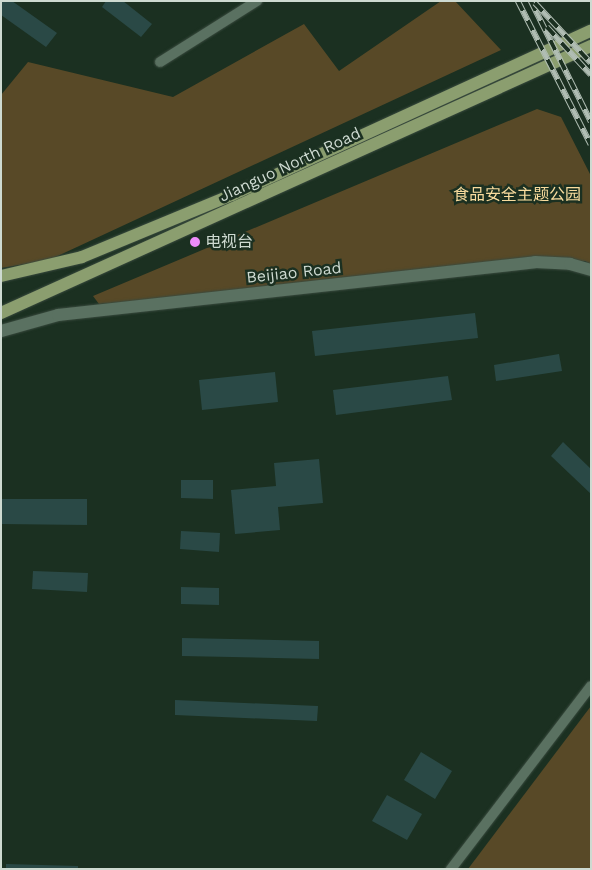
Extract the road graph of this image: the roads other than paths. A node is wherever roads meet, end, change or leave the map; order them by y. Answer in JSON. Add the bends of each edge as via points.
{"nodes":[{"id":1,"x":258,"y":1,"type":"edge"},
{"id":2,"x":591,"y":31,"type":"edge"},
{"id":3,"x":591,"y":46,"type":"edge"},
{"id":4,"x":160,"y":62,"type":"dead end"},
{"id":5,"x":591,"y":270,"type":"edge"},
{"id":6,"x":1,"y":276,"type":"edge"},
{"id":7,"x":1,"y":313,"type":"edge"},
{"id":8,"x":1,"y":331,"type":"edge"},
{"id":9,"x":591,"y":686,"type":"edge"},
{"id":10,"x":451,"y":869,"type":"edge"}],
"edges":[{"from":1,"to":4,"type":"street"},
{"from":2,"to":6,"type":"main road","name":"Jianguo North Road","via":[[232,195],[82,257]]},
{"from":3,"to":7,"type":"main road","name":"Jianguo North Road"},
{"from":5,"to":8,"type":"street","name":"Beijiao Road","via":[[570,264],[535,262],[58,316]]},
{"from":9,"to":10,"type":"street"}]}
